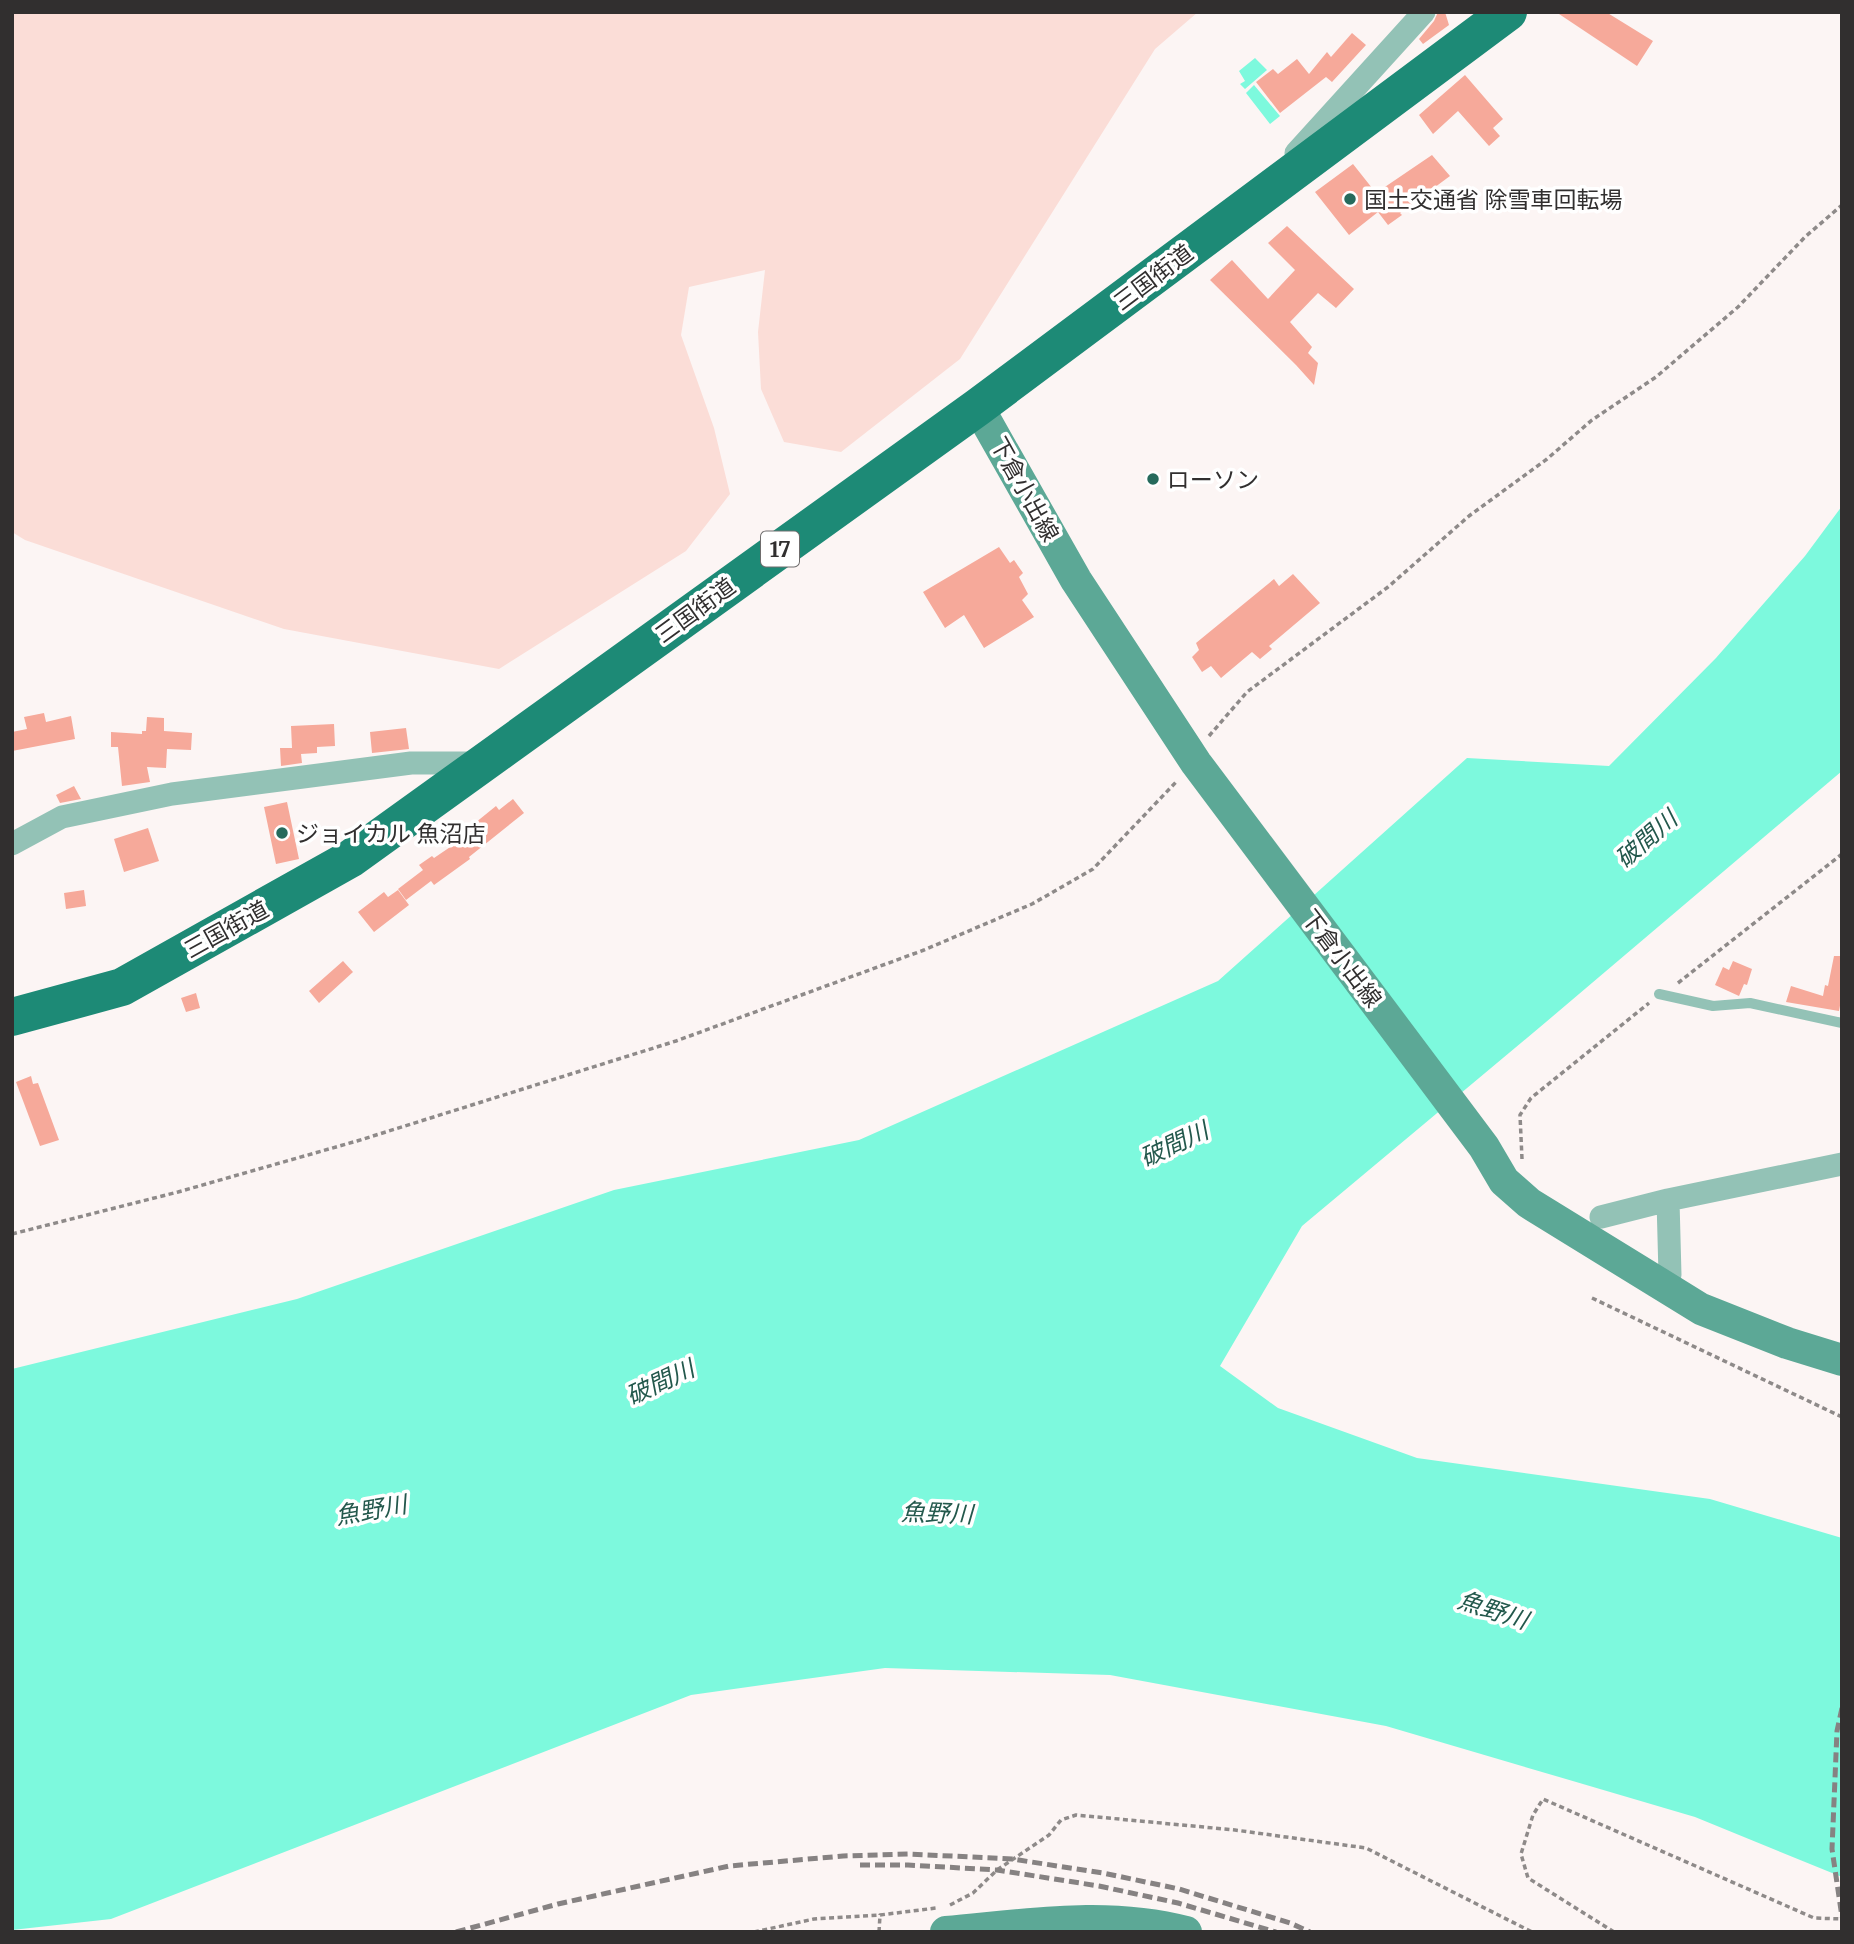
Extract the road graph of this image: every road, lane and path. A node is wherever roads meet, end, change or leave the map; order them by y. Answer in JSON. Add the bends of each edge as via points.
{"nodes":[{"id":1,"x":1424,"y":12,"type":"edge"},
{"id":2,"x":1508,"y":12,"type":"edge"},
{"id":3,"x":1842,"y":205,"type":"edge"},
{"id":4,"x":1244,"y":210,"type":"junction"},
{"id":5,"x":978,"y":407,"type":"junction"},
{"id":6,"x":481,"y":763,"type":"junction"},
{"id":7,"x":1197,"y":765,"type":"junction"},
{"id":8,"x":12,"y":844,"type":"edge"},
{"id":9,"x":1842,"y":854,"type":"edge"},
{"id":10,"x":1659,"y":994,"type":"junction"},
{"id":11,"x":12,"y":1017,"type":"edge"},
{"id":12,"x":1842,"y":1023,"type":"edge"},
{"id":13,"x":1522,"y":1160,"type":"dead end"},
{"id":14,"x":1842,"y":1164,"type":"edge"},
{"id":15,"x":1668,"y":1200,"type":"junction"},
{"id":16,"x":1601,"y":1217,"type":"dead end"},
{"id":17,"x":12,"y":1234,"type":"edge"},
{"id":18,"x":1663,"y":1285,"type":"junction"},
{"id":19,"x":1592,"y":1298,"type":"dead end"},
{"id":20,"x":1842,"y":1360,"type":"edge"},
{"id":21,"x":1842,"y":1416,"type":"edge"},
{"id":22,"x":880,"y":1915,"type":"junction"},
{"id":23,"x":944,"y":1915,"type":"edge"},
{"id":24,"x":1842,"y":1919,"type":"edge"},
{"id":25,"x":754,"y":1932,"type":"edge"},
{"id":26,"x":879,"y":1932,"type":"edge"},
{"id":27,"x":1186,"y":1932,"type":"edge"},
{"id":28,"x":1532,"y":1932,"type":"edge"},
{"id":29,"x":1614,"y":1932,"type":"edge"}],
"edges":[{"from":1,"to":4,"type":"street"},
{"from":2,"to":4,"type":"highway","name":"三国街道","number":"17"},
{"from":3,"to":7,"type":"path","via":[[1738,307],[1656,377],[1592,420],[1469,516],[1388,587],[1247,692]]},
{"from":4,"to":5,"type":"highway","name":"三国街道","number":"17"},
{"from":5,"to":6,"type":"highway","name":"三国街道","number":"17"},
{"from":5,"to":7,"type":"main road","name":"下倉小出線","via":[[1076,580]]},
{"from":6,"to":8,"type":"street","via":[[411,763],[172,793],[62,817]]},
{"from":6,"to":11,"type":"highway","name":"三国街道","number":"17","via":[[349,859],[122,987]]},
{"from":7,"to":17,"type":"path","via":[[1093,869],[1032,904],[924,950],[676,1041],[357,1141]]},
{"from":7,"to":18,"type":"main road","name":"下倉小出線","via":[[1504,1181],[1529,1203]]},
{"from":9,"to":10,"type":"path"},
{"from":10,"to":12,"type":"lane","via":[[1713,1006],[1751,1003]]},
{"from":10,"to":13,"type":"path","via":[[1531,1098],[1520,1115]]},
{"from":14,"to":15,"type":"street"},
{"from":15,"to":16,"type":"street"},
{"from":15,"to":18,"type":"street","via":[[1670,1275]]},
{"from":18,"to":20,"type":"main road","name":"下倉小出線","via":[[1701,1309]]},
{"from":19,"to":21,"type":"path"},
{"from":22,"to":23,"type":"path"},
{"from":22,"to":25,"type":"path","via":[[814,1919]]},
{"from":22,"to":26,"type":"path"},
{"from":23,"to":27,"type":"main road","via":[[1098,1920]]},
{"from":23,"to":28,"type":"path","via":[[997,1870],[1049,1835],[1061,1820],[1076,1815],[1366,1848]]},
{"from":24,"to":29,"type":"path","via":[[1814,1918],[1543,1799],[1521,1854],[1528,1878]]}]}
